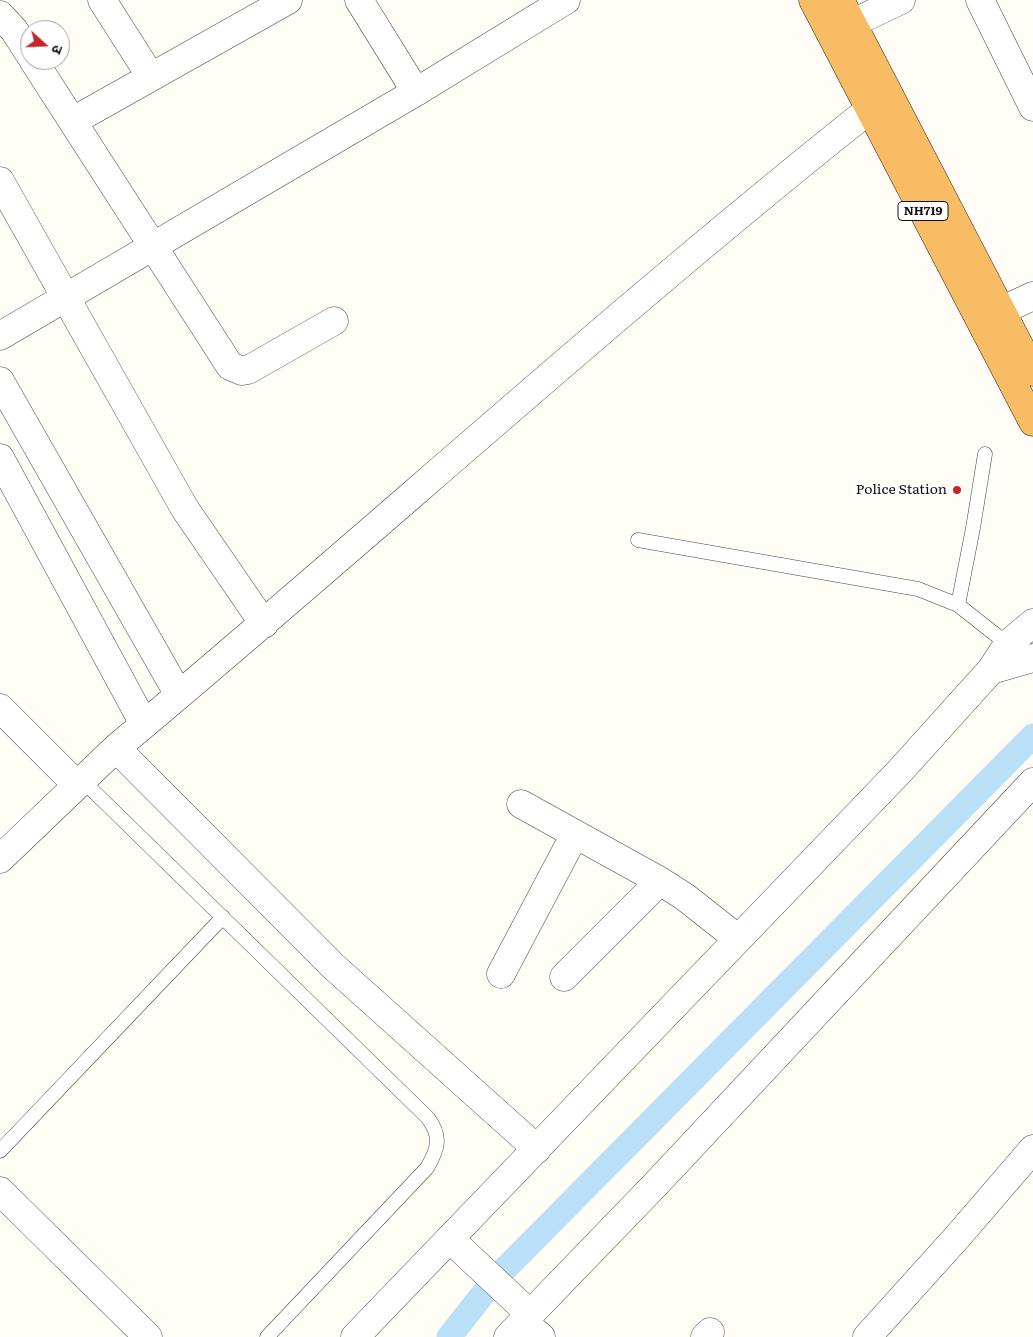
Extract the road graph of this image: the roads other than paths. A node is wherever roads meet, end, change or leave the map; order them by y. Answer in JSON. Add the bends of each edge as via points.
{"nodes":[{"id":1,"x":102,"y":0,"type":"edge"},
{"id":2,"x":359,"y":0,"type":"edge"},
{"id":3,"x":566,"y":0,"type":"edge"},
{"id":4,"x":813,"y":0,"type":"edge"},
{"id":5,"x":840,"y":0,"type":"edge"},
{"id":6,"x":901,"y":0,"type":"edge"},
{"id":7,"x":980,"y":0,"type":"edge"},
{"id":8,"x":276,"y":3,"type":"edge"},
{"id":9,"x":0,"y":15,"type":"edge"},
{"id":10,"x":842,"y":29,"type":"junction"},
{"id":11,"x":20,"y":39,"type":"edge"},
{"id":12,"x":40,"y":70,"type":"edge"},
{"id":13,"x":151,"y":77,"type":"junction"},
{"id":14,"x":416,"y":92,"type":"junction"},
{"id":15,"x":1033,"y":107,"type":"edge"},
{"id":16,"x":870,"y":109,"type":"junction"},
{"id":17,"x":73,"y":121,"type":"junction"},
{"id":18,"x":0,"y":181,"type":"edge"},
{"id":19,"x":154,"y":246,"type":"junction"},
{"id":20,"x":1033,"y":296,"type":"edge"},
{"id":21,"x":66,"y":299,"type":"junction"},
{"id":22,"x":1001,"y":311,"type":"junction"},
{"id":23,"x":334,"y":321,"type":"dead end"},
{"id":24,"x":0,"y":336,"type":"edge"},
{"id":25,"x":1033,"y":372,"type":"edge"},
{"id":26,"x":0,"y":381,"type":"edge"},
{"id":27,"x":1033,"y":422,"type":"edge"},
{"id":28,"x":985,"y":454,"type":"dead end"},
{"id":29,"x":0,"y":458,"type":"edge"},
{"id":30,"x":638,"y":540,"type":"dead end"},
{"id":31,"x":958,"y":605,"type":"junction"},
{"id":32,"x":1033,"y":623,"type":"edge"},
{"id":33,"x":264,"y":624,"type":"junction"},
{"id":34,"x":1022,"y":654,"type":"edge"},
{"id":35,"x":179,"y":695,"type":"junction"},
{"id":36,"x":0,"y":708,"type":"edge"},
{"id":37,"x":144,"y":724,"type":"junction"},
{"id":38,"x":116,"y":748,"type":"junction"},
{"id":39,"x":80,"y":782,"type":"junction"},
{"id":40,"x":1033,"y":782,"type":"edge"},
{"id":41,"x":521,"y":804,"type":"dead end"},
{"id":42,"x":574,"y":834,"type":"junction"},
{"id":43,"x":5,"y":845,"type":"edge"},
{"id":44,"x":660,"y":880,"type":"junction"},
{"id":45,"x":223,"y":917,"type":"junction"},
{"id":46,"x":737,"y":938,"type":"junction"},
{"id":47,"x":501,"y":974,"type":"dead end"},
{"id":48,"x":564,"y":977,"type":"dead end"},
{"id":49,"x":537,"y":1149,"type":"junction"},
{"id":50,"x":1033,"y":1149,"type":"edge"},
{"id":51,"x":0,"y":1151,"type":"edge"},
{"id":52,"x":0,"y":1191,"type":"edge"},
{"id":53,"x":450,"y":1239,"type":"junction"},
{"id":54,"x":525,"y":1327,"type":"edge"},
{"id":55,"x":148,"y":1337,"type":"edge"},
{"id":56,"x":267,"y":1337,"type":"edge"},
{"id":57,"x":355,"y":1337,"type":"edge"},
{"id":58,"x":867,"y":1337,"type":"edge"}],
"edges":[{"from":1,"to":13,"type":"street"},
{"from":2,"to":14,"type":"street"},
{"from":3,"to":14,"type":"street"},
{"from":4,"to":10,"type":"highway","number":"NH719"},
{"from":5,"to":10,"type":"highway","number":"NH719"},
{"from":6,"to":10,"type":"street"},
{"from":7,"to":15,"type":"street"},
{"from":8,"to":13,"type":"street"},
{"from":9,"to":11,"type":"street"},
{"from":10,"to":16,"type":"highway","number":"NH719"},
{"from":10,"to":22,"type":"highway","number":"NH719"},
{"from":12,"to":17,"type":"street"},
{"from":13,"to":17,"type":"street"},
{"from":14,"to":19,"type":"street"},
{"from":16,"to":27,"type":"highway","number":"NH719"},
{"from":16,"to":33,"type":"street","via":[[630,306]]},
{"from":17,"to":19,"type":"street"},
{"from":18,"to":21,"type":"street"},
{"from":19,"to":21,"type":"street"},
{"from":19,"to":23,"type":"street","via":[[224,360],[237,370],[248,370]]},
{"from":20,"to":22,"type":"street"},
{"from":21,"to":24,"type":"street"},
{"from":21,"to":33,"type":"street","via":[[185,509]]},
{"from":22,"to":25,"type":"highway","number":"NH719"},
{"from":26,"to":35,"type":"street"},
{"from":28,"to":31,"type":"lane"},
{"from":29,"to":37,"type":"street"},
{"from":30,"to":31,"type":"lane","via":[[887,582],[918,589]]},
{"from":31,"to":34,"type":"lane"},
{"from":32,"to":34,"type":"street"},
{"from":33,"to":35,"type":"street"},
{"from":34,"to":46,"type":"street","via":[[991,670],[899,772]]},
{"from":35,"to":37,"type":"street"},
{"from":36,"to":39,"type":"street"},
{"from":37,"to":38,"type":"street"},
{"from":38,"to":39,"type":"street"},
{"from":38,"to":49,"type":"street","via":[[332,966]]},
{"from":39,"to":43,"type":"street"},
{"from":39,"to":45,"type":"lane"},
{"from":40,"to":54,"type":"street"},
{"from":41,"to":42,"type":"street"},
{"from":42,"to":44,"type":"street"},
{"from":42,"to":47,"type":"street"},
{"from":44,"to":46,"type":"street"},
{"from":44,"to":48,"type":"street"},
{"from":45,"to":51,"type":"lane"},
{"from":45,"to":56,"type":"lane","via":[[428,1118],[438,1144],[427,1168]]},
{"from":46,"to":49,"type":"street"},
{"from":49,"to":53,"type":"street"},
{"from":50,"to":58,"type":"street"},
{"from":52,"to":55,"type":"street"},
{"from":53,"to":54,"type":"street","via":[[508,1293]]},
{"from":53,"to":57,"type":"street"}]}
